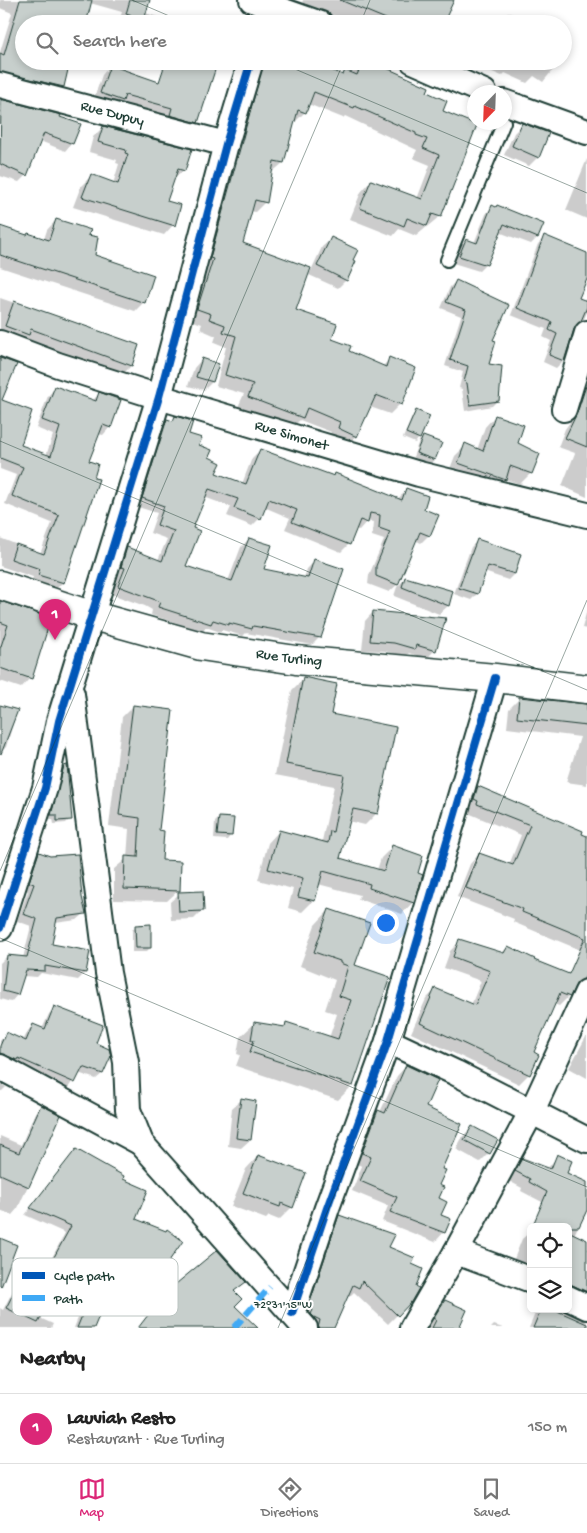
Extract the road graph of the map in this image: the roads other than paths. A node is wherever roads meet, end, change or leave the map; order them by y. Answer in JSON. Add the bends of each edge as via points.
{"nodes":[{"id":1,"x":264,"y":7,"type":"edge"},
{"id":2,"x":291,"y":15,"type":"edge"},
{"id":3,"x":248,"y":70,"type":"edge"},
{"id":4,"x":434,"y":70,"type":"edge"},
{"id":5,"x":0,"y":85,"type":"edge"},
{"id":6,"x":468,"y":85,"type":"edge"},
{"id":7,"x":512,"y":114,"type":"edge"},
{"id":8,"x":499,"y":130,"type":"edge"},
{"id":9,"x":587,"y":132,"type":"edge"},
{"id":10,"x":226,"y":144,"type":"junction"},
{"id":11,"x":447,"y":260,"type":"dead end"},
{"id":12,"x":587,"y":333,"type":"edge"},
{"id":13,"x":0,"y":343,"type":"edge"},
{"id":14,"x":159,"y":396,"type":"junction"},
{"id":15,"x":564,"y":409,"type":"dead end"},
{"id":16,"x":587,"y":515,"type":"edge"},
{"id":17,"x":0,"y":585,"type":"edge"},
{"id":18,"x":90,"y":615,"type":"junction"},
{"id":19,"x":495,"y":678,"type":"junction"},
{"id":20,"x":71,"y":687,"type":"junction"},
{"id":21,"x":587,"y":689,"type":"edge"},
{"id":22,"x":0,"y":928,"type":"edge"},
{"id":23,"x":587,"y":992,"type":"edge"},
{"id":24,"x":388,"y":1041,"type":"junction"},
{"id":25,"x":0,"y":1067,"type":"edge"},
{"id":26,"x":532,"y":1111,"type":"junction"},
{"id":27,"x":587,"y":1140,"type":"edge"},
{"id":28,"x":141,"y":1142,"type":"junction"},
{"id":29,"x":456,"y":1252,"type":"junction"},
{"id":30,"x":527,"y":1279,"type":"edge"},
{"id":31,"x":572,"y":1300,"type":"edge"},
{"id":32,"x":587,"y":1307,"type":"edge"},
{"id":33,"x":298,"y":1320,"type":"edge"},
{"id":34,"x":412,"y":1328,"type":"edge"}],
"edges":[{"from":1,"to":2,"type":"street"},
{"from":3,"to":10,"type":"street"},
{"from":4,"to":6,"type":"street"},
{"from":5,"to":10,"type":"street","name":"Rue Dupuy"},
{"from":7,"to":9,"type":"street"},
{"from":8,"to":11,"type":"lane"},
{"from":10,"to":14,"type":"street"},
{"from":12,"to":15,"type":"street"},
{"from":13,"to":14,"type":"street","name":"Rue Simonet","via":[[58,365]]},
{"from":14,"to":16,"type":"street","name":"Rue Simonet","via":[[419,474]]},
{"from":14,"to":18,"type":"street"},
{"from":17,"to":18,"type":"main road","name":"Rue Turling"},
{"from":18,"to":19,"type":"main road","name":"Rue Turling","via":[[201,646],[296,660]]},
{"from":18,"to":20,"type":"street"},
{"from":19,"to":21,"type":"main road","name":"Rue Turling"},
{"from":19,"to":24,"type":"street"},
{"from":20,"to":22,"type":"street","via":[[59,721],[45,788]]},
{"from":20,"to":28,"type":"street","via":[[108,973],[126,1062],[128,1110]]},
{"from":23,"to":26,"type":"street"},
{"from":24,"to":26,"type":"street"},
{"from":24,"to":33,"type":"street","via":[[327,1208]]},
{"from":25,"to":28,"type":"street"},
{"from":26,"to":27,"type":"street"},
{"from":26,"to":29,"type":"street"},
{"from":28,"to":33,"type":"street"},
{"from":29,"to":30,"type":"street"},
{"from":29,"to":34,"type":"street"},
{"from":31,"to":32,"type":"street"}]}
